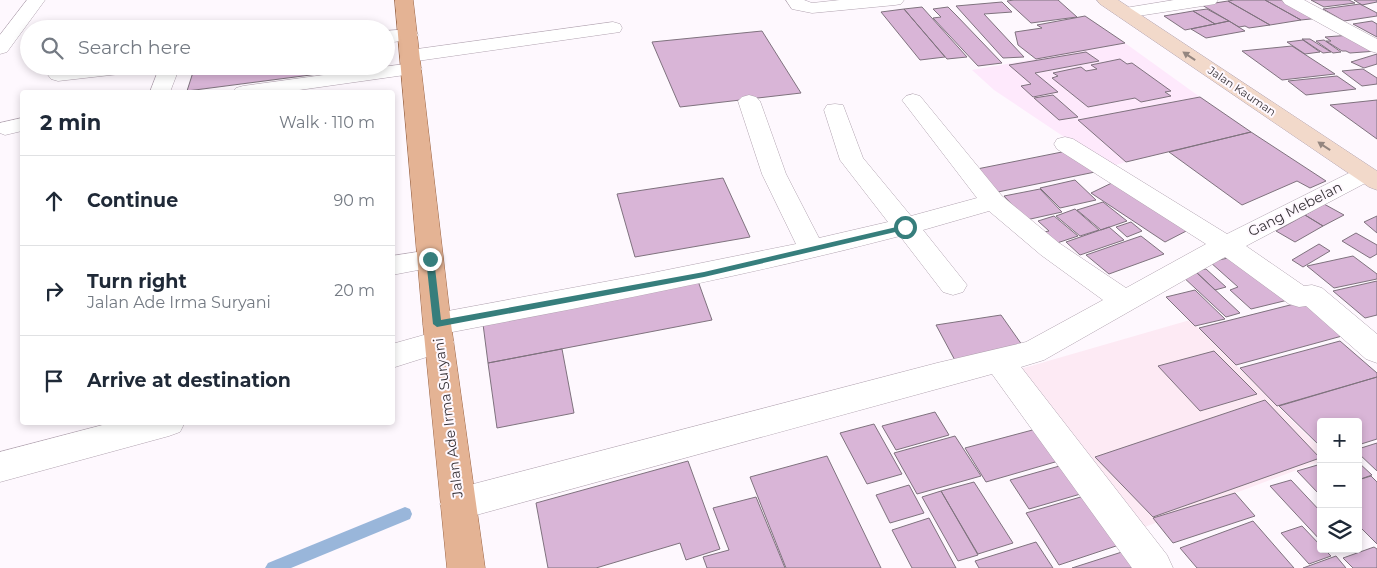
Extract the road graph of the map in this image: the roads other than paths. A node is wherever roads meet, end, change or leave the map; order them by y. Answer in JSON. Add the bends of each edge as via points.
{"nodes":[{"id":1,"x":36,"y":0,"type":"edge"},
{"id":2,"x":404,"y":0,"type":"edge"},
{"id":3,"x":795,"y":0,"type":"edge"},
{"id":4,"x":895,"y":0,"type":"edge"},
{"id":5,"x":1106,"y":0,"type":"edge"},
{"id":6,"x":1209,"y":0,"type":"edge"},
{"id":7,"x":1291,"y":0,"type":"edge"},
{"id":8,"x":1125,"y":13,"type":"junction"},
{"id":9,"x":21,"y":20,"type":"edge"},
{"id":10,"x":20,"y":21,"type":"edge"},
{"id":11,"x":613,"y":28,"type":"dead end"},
{"id":12,"x":1377,"y":47,"type":"edge"},
{"id":13,"x":0,"y":48,"type":"edge"},
{"id":14,"x":404,"y":49,"type":"edge"},
{"id":15,"x":167,"y":75,"type":"edge"},
{"id":16,"x":307,"y":75,"type":"edge"},
{"id":17,"x":161,"y":90,"type":"edge"},
{"id":18,"x":251,"y":90,"type":"edge"},
{"id":19,"x":913,"y":100,"type":"dead end"},
{"id":20,"x":748,"y":101,"type":"dead end"},
{"id":21,"x":835,"y":110,"type":"dead end"},
{"id":22,"x":1065,"y":144,"type":"dead end"},
{"id":23,"x":1371,"y":178,"type":"edge"},
{"id":24,"x":993,"y":202,"type":"junction"},
{"id":25,"x":905,"y":227,"type":"junction"},
{"id":26,"x":1226,"y":245,"type":"junction"},
{"id":27,"x":812,"y":250,"type":"junction"},
{"id":28,"x":430,"y":259,"type":"junction"},
{"id":29,"x":395,"y":265,"type":"edge"},
{"id":30,"x":952,"y":285,"type":"dead end"},
{"id":31,"x":1125,"y":301,"type":"junction"},
{"id":32,"x":438,"y":333,"type":"junction"},
{"id":33,"x":1377,"y":351,"type":"edge"},
{"id":34,"x":395,"y":354,"type":"edge"},
{"id":35,"x":1000,"y":360,"type":"junction"},
{"id":36,"x":158,"y":425,"type":"edge"},
{"id":37,"x":0,"y":467,"type":"edge"},
{"id":38,"x":458,"y":504,"type":"junction"},
{"id":39,"x":466,"y":568,"type":"edge"},
{"id":40,"x":1154,"y":568,"type":"edge"}],
"edges":[{"from":1,"to":9,"type":"street"},
{"from":2,"to":14,"type":"main road","name":"Jalan Ade Irma Suryani"},
{"from":3,"to":4,"type":"street","via":[[798,5],[812,8]]},
{"from":5,"to":8,"type":"main road","name":"Jalan Kauman"},
{"from":6,"to":8,"type":"street"},
{"from":7,"to":12,"type":"street"},
{"from":23,"to":8,"type":"main road","name":"Jalan Kauman","one_way":true},
{"from":10,"to":13,"type":"street"},
{"from":11,"to":14,"type":"street"},
{"from":14,"to":28,"type":"main road","name":"Jalan Ade Irma Suryani"},
{"from":15,"to":17,"type":"street"},
{"from":16,"to":18,"type":"street"},
{"from":19,"to":24,"type":"street"},
{"from":20,"to":27,"type":"street","via":[[774,174]]},
{"from":21,"to":25,"type":"street","via":[[852,160]]},
{"from":22,"to":26,"type":"street"},
{"from":23,"to":26,"type":"street","name":"Gang Mebelan"},
{"from":24,"to":25,"type":"street"},
{"from":24,"to":31,"type":"street","via":[[1050,249]]},
{"from":25,"to":27,"type":"street"},
{"from":25,"to":30,"type":"street"},
{"from":26,"to":31,"type":"street","name":"Gang Mebelan"},
{"from":26,"to":33,"type":"street","via":[[1299,297],[1312,295]]},
{"from":27,"to":32,"type":"street"},
{"from":28,"to":29,"type":"street"},
{"from":28,"to":32,"type":"main road","name":"Jalan Ade Irma Suryani"},
{"from":31,"to":35,"type":"street","name":"Gang Mebelan","via":[[1033,352]]},
{"from":32,"to":34,"type":"street"},
{"from":32,"to":38,"type":"main road","name":"Jalan Ade Irma Suryani"},
{"from":35,"to":38,"type":"street","name":"Gang Mebelan"},
{"from":35,"to":40,"type":"street"},
{"from":36,"to":37,"type":"street"},
{"from":38,"to":39,"type":"main road","name":"Jalan Ade Irma Suryani"}]}
